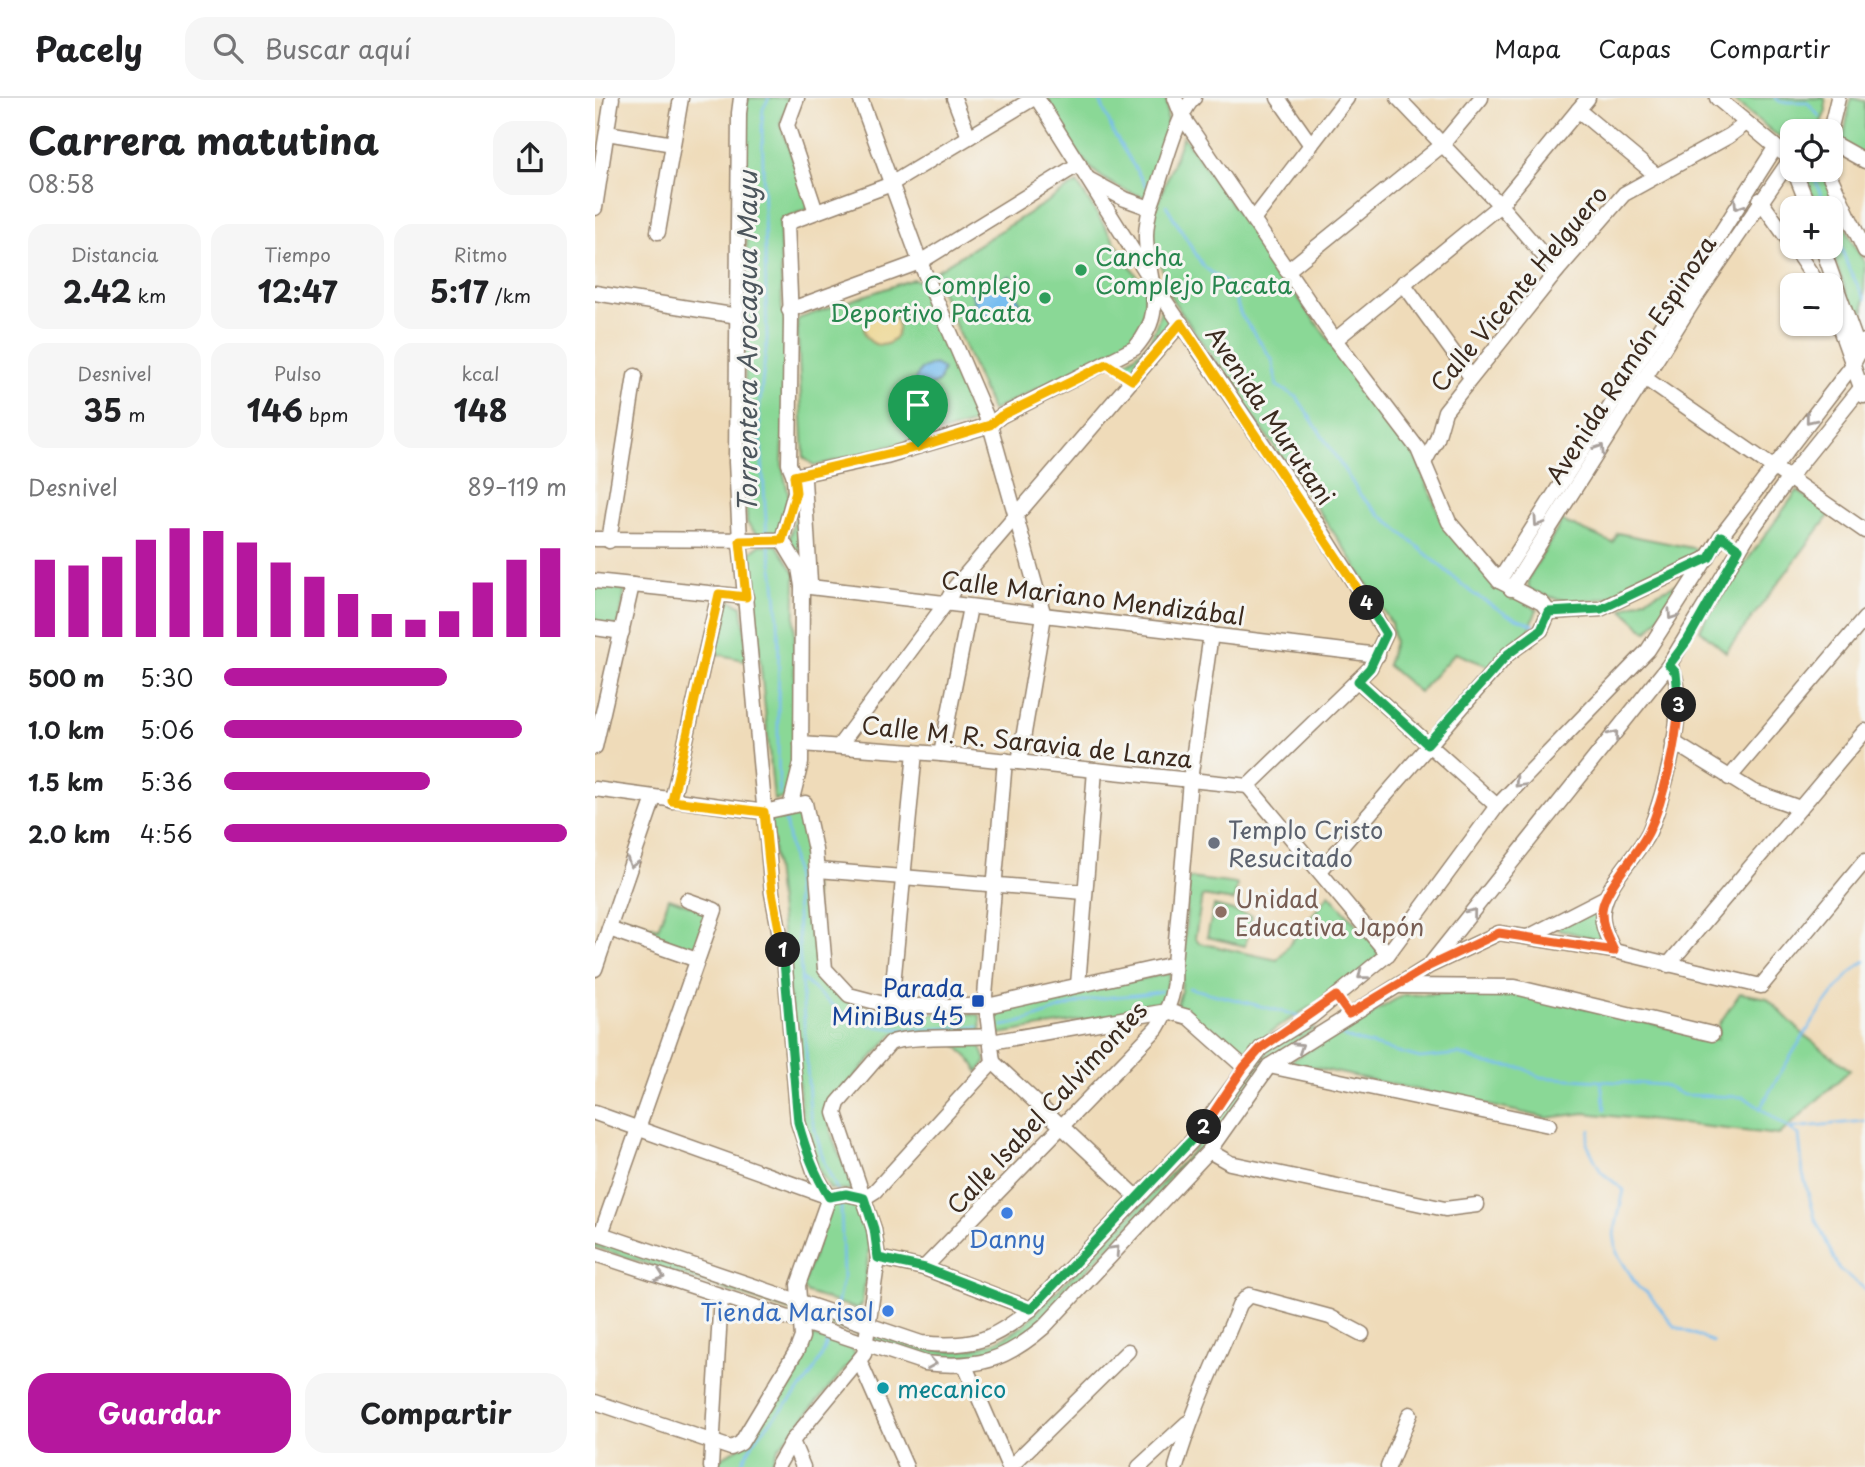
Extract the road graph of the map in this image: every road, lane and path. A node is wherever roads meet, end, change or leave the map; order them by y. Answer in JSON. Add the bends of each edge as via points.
{"nodes":[{"id":1,"x":612,"y":98,"type":"edge"},
{"id":2,"x":681,"y":98,"type":"edge"},
{"id":3,"x":741,"y":98,"type":"edge"},
{"id":4,"x":797,"y":98,"type":"edge"},
{"id":5,"x":860,"y":98,"type":"edge"},
{"id":6,"x":954,"y":98,"type":"edge"},
{"id":7,"x":1036,"y":98,"type":"edge"},
{"id":8,"x":1175,"y":98,"type":"edge"},
{"id":9,"x":1194,"y":98,"type":"edge"},
{"id":10,"x":1278,"y":98,"type":"edge"},
{"id":11,"x":1347,"y":98,"type":"edge"},
{"id":12,"x":1398,"y":98,"type":"edge"},
{"id":13,"x":1481,"y":98,"type":"edge"},
{"id":14,"x":1588,"y":98,"type":"edge"},
{"id":15,"x":1717,"y":98,"type":"edge"},
{"id":16,"x":1838,"y":98,"type":"edge"},
{"id":17,"x":1578,"y":110,"type":"junction"},
{"id":18,"x":1182,"y":116,"type":"junction"},
{"id":19,"x":1833,"y":119,"type":"edge"},
{"id":20,"x":1745,"y":124,"type":"junction"},
{"id":21,"x":607,"y":133,"type":"junction"},
{"id":22,"x":969,"y":137,"type":"junction"},
{"id":23,"x":673,"y":144,"type":"junction"},
{"id":24,"x":1311,"y":145,"type":"junction"},
{"id":25,"x":1441,"y":146,"type":"junction"},
{"id":26,"x":600,"y":147,"type":"edge"},
{"id":27,"x":1775,"y":148,"type":"junction"},
{"id":28,"x":1843,"y":149,"type":"edge"},
{"id":29,"x":1780,"y":152,"type":"edge"},
{"id":30,"x":1865,"y":161,"type":"edge"},
{"id":31,"x":1079,"y":163,"type":"junction"},
{"id":32,"x":1655,"y":175,"type":"junction"},
{"id":33,"x":1780,"y":176,"type":"edge"},
{"id":34,"x":1090,"y":180,"type":"junction"},
{"id":35,"x":1833,"y":182,"type":"edge"},
{"id":36,"x":889,"y":185,"type":"junction"},
{"id":37,"x":1760,"y":200,"type":"junction"},
{"id":38,"x":1500,"y":205,"type":"junction"},
{"id":39,"x":595,"y":208,"type":"edge"},
{"id":40,"x":1150,"y":208,"type":"junction"},
{"id":41,"x":816,"y":212,"type":"junction"},
{"id":42,"x":1254,"y":219,"type":"junction"},
{"id":43,"x":1780,"y":228,"type":"edge"},
{"id":44,"x":658,"y":232,"type":"dead end"},
{"id":45,"x":1865,"y":251,"type":"edge"},
{"id":46,"x":1827,"y":259,"type":"edge"},
{"id":47,"x":920,"y":262,"type":"junction"},
{"id":48,"x":1287,"y":271,"type":"junction"},
{"id":49,"x":1556,"y":271,"type":"junction"},
{"id":50,"x":1403,"y":283,"type":"junction"},
{"id":51,"x":1155,"y":286,"type":"junction"},
{"id":52,"x":595,"y":293,"type":"edge"},
{"id":53,"x":789,"y":310,"type":"junction"},
{"id":54,"x":738,"y":316,"type":"junction"},
{"id":55,"x":1181,"y":323,"type":"junction"},
{"id":56,"x":1842,"y":336,"type":"edge"},
{"id":57,"x":1335,"y":340,"type":"junction"},
{"id":58,"x":1862,"y":346,"type":"edge"},
{"id":59,"x":1107,"y":364,"type":"junction"},
{"id":60,"x":1852,"y":366,"type":"junction"},
{"id":61,"x":635,"y":376,"type":"dead end"},
{"id":62,"x":1471,"y":377,"type":"junction"},
{"id":63,"x":1646,"y":379,"type":"junction"},
{"id":64,"x":1132,"y":380,"type":"junction"},
{"id":65,"x":1864,"y":390,"type":"edge"},
{"id":66,"x":990,"y":425,"type":"junction"},
{"id":67,"x":1425,"y":461,"type":"junction"},
{"id":68,"x":1773,"y":466,"type":"junction"},
{"id":69,"x":799,"y":475,"type":"junction"},
{"id":70,"x":1788,"y":480,"type":"junction"},
{"id":71,"x":1015,"y":517,"type":"junction"},
{"id":72,"x":1865,"y":531,"type":"edge"},
{"id":73,"x":1721,"y":536,"type":"junction"},
{"id":74,"x":602,"y":540,"type":"edge"},
{"id":75,"x":773,"y":540,"type":"junction"},
{"id":76,"x":740,"y":541,"type":"junction"},
{"id":77,"x":1739,"y":549,"type":"junction"},
{"id":78,"x":1709,"y":558,"type":"junction"},
{"id":79,"x":595,"y":581,"type":"edge"},
{"id":80,"x":632,"y":585,"type":"junction"},
{"id":81,"x":1505,"y":585,"type":"junction"},
{"id":82,"x":806,"y":587,"type":"junction"},
{"id":83,"x":719,"y":594,"type":"junction"},
{"id":84,"x":746,"y":597,"type":"junction"},
{"id":85,"x":946,"y":603,"type":"junction"},
{"id":86,"x":970,"y":607,"type":"junction"},
{"id":87,"x":1549,"y":612,"type":"junction"},
{"id":88,"x":1044,"y":616,"type":"junction"},
{"id":89,"x":1865,"y":618,"type":"edge"},
{"id":90,"x":595,"y":628,"type":"edge"},
{"id":91,"x":622,"y":632,"type":"junction"},
{"id":92,"x":1211,"y":634,"type":"junction"},
{"id":93,"x":1378,"y":654,"type":"junction"},
{"id":94,"x":1669,"y":665,"type":"junction"},
{"id":95,"x":1358,"y":681,"type":"junction"},
{"id":96,"x":1865,"y":731,"type":"edge"},
{"id":97,"x":1673,"y":742,"type":"junction"},
{"id":98,"x":801,"y":744,"type":"junction"},
{"id":99,"x":1427,"y":744,"type":"junction"},
{"id":100,"x":839,"y":746,"type":"junction"},
{"id":101,"x":595,"y":747,"type":"edge"},
{"id":102,"x":915,"y":752,"type":"junction"},
{"id":103,"x":941,"y":754,"type":"junction"},
{"id":104,"x":1012,"y":761,"type":"junction"},
{"id":105,"x":1095,"y":769,"type":"junction"},
{"id":106,"x":1729,"y":778,"type":"junction"},
{"id":107,"x":1189,"y":780,"type":"junction"},
{"id":108,"x":1248,"y":786,"type":"junction"},
{"id":109,"x":595,"y":789,"type":"edge"},
{"id":110,"x":654,"y":798,"type":"junction"},
{"id":111,"x":672,"y":801,"type":"junction"},
{"id":112,"x":1497,"y":806,"type":"junction"},
{"id":113,"x":779,"y":807,"type":"junction"},
{"id":114,"x":1800,"y":808,"type":"junction"},
{"id":115,"x":1865,"y":861,"type":"edge"},
{"id":116,"x":818,"y":870,"type":"junction"},
{"id":117,"x":1320,"y":871,"type":"junction"},
{"id":118,"x":904,"y":875,"type":"junction"},
{"id":119,"x":994,"y":883,"type":"junction"},
{"id":120,"x":1084,"y":892,"type":"junction"},
{"id":121,"x":1606,"y":897,"type":"junction"},
{"id":122,"x":687,"y":900,"type":"dead end"},
{"id":123,"x":609,"y":929,"type":"junction"},
{"id":124,"x":1528,"y":937,"type":"junction"},
{"id":125,"x":1614,"y":951,"type":"junction"},
{"id":126,"x":1388,"y":954,"type":"junction"},
{"id":127,"x":697,"y":960,"type":"junction"},
{"id":128,"x":1174,"y":964,"type":"junction"},
{"id":129,"x":1668,"y":965,"type":"junction"},
{"id":130,"x":1429,"y":966,"type":"junction"},
{"id":131,"x":595,"y":969,"type":"edge"},
{"id":132,"x":1078,"y":985,"type":"junction"},
{"id":133,"x":1401,"y":986,"type":"junction"},
{"id":134,"x":1336,"y":996,"type":"junction"},
{"id":135,"x":891,"y":1006,"type":"junction"},
{"id":136,"x":987,"y":1006,"type":"junction"},
{"id":137,"x":1167,"y":1011,"type":"junction"},
{"id":138,"x":1349,"y":1014,"type":"junction"},
{"id":139,"x":1712,"y":1034,"type":"dead end"},
{"id":140,"x":991,"y":1039,"type":"junction"},
{"id":141,"x":993,"y":1062,"type":"junction"},
{"id":142,"x":1269,"y":1066,"type":"junction"},
{"id":143,"x":1244,"y":1067,"type":"junction"},
{"id":144,"x":595,"y":1113,"type":"edge"},
{"id":145,"x":1549,"y":1125,"type":"dead end"},
{"id":146,"x":639,"y":1127,"type":"junction"},
{"id":147,"x":1062,"y":1129,"type":"junction"},
{"id":148,"x":1209,"y":1152,"type":"junction"},
{"id":149,"x":829,"y":1197,"type":"junction"},
{"id":150,"x":864,"y":1198,"type":"junction"},
{"id":151,"x":1138,"y":1198,"type":"junction"},
{"id":152,"x":1477,"y":1205,"type":"dead end"},
{"id":153,"x":598,"y":1233,"type":"edge"},
{"id":154,"x":595,"y":1254,"type":"edge"},
{"id":155,"x":878,"y":1258,"type":"junction"},
{"id":156,"x":925,"y":1268,"type":"junction"},
{"id":157,"x":720,"y":1296,"type":"junction"},
{"id":158,"x":799,"y":1301,"type":"junction"},
{"id":159,"x":1031,"y":1309,"type":"junction"},
{"id":160,"x":801,"y":1323,"type":"junction"},
{"id":161,"x":868,"y":1325,"type":"junction"},
{"id":162,"x":1361,"y":1334,"type":"dead end"},
{"id":163,"x":867,"y":1344,"type":"junction"},
{"id":164,"x":1128,"y":1351,"type":"dead end"},
{"id":165,"x":860,"y":1362,"type":"junction"},
{"id":166,"x":965,"y":1366,"type":"junction"},
{"id":167,"x":595,"y":1402,"type":"edge"},
{"id":168,"x":1410,"y":1414,"type":"dead end"},
{"id":169,"x":1189,"y":1421,"type":"junction"},
{"id":170,"x":711,"y":1441,"type":"junction"},
{"id":171,"x":792,"y":1441,"type":"junction"},
{"id":172,"x":711,"y":1467,"type":"edge"},
{"id":173,"x":777,"y":1467,"type":"edge"},
{"id":174,"x":803,"y":1467,"type":"edge"},
{"id":175,"x":906,"y":1467,"type":"edge"},
{"id":176,"x":1009,"y":1467,"type":"edge"},
{"id":177,"x":1139,"y":1467,"type":"edge"},
{"id":178,"x":1177,"y":1467,"type":"edge"},
{"id":179,"x":1388,"y":1467,"type":"edge"}],
"edges":[{"from":1,"to":21,"type":"street"},
{"from":2,"to":23,"type":"street"},
{"from":3,"to":54,"type":"street"},
{"from":4,"to":41,"type":"street","via":[[787,125]]},
{"from":5,"to":36,"type":"street"},
{"from":6,"to":22,"type":"street"},
{"from":7,"to":22,"type":"street"},
{"from":7,"to":31,"type":"street","name":"Avenida Murutani"},
{"from":8,"to":18,"type":"street"},
{"from":9,"to":18,"type":"street"},
{"from":10,"to":24,"type":"street"},
{"from":11,"to":24,"type":"street"},
{"from":12,"to":25,"type":"street"},
{"from":13,"to":25,"type":"street"},
{"from":14,"to":17,"type":"street"},
{"from":15,"to":20,"type":"street"},
{"from":16,"to":19,"type":"street"},
{"from":17,"to":32,"type":"street"},
{"from":17,"to":38,"type":"street"},
{"from":18,"to":40,"type":"street"},
{"from":18,"to":42,"type":"street"},
{"from":20,"to":27,"type":"street"},
{"from":20,"to":32,"type":"street","name":"Calle Vicente Helguero"},
{"from":21,"to":23,"type":"street"},
{"from":21,"to":26,"type":"street"},
{"from":22,"to":36,"type":"street"},
{"from":23,"to":44,"type":"street"},
{"from":24,"to":42,"type":"street"},
{"from":25,"to":38,"type":"street"},
{"from":25,"to":48,"type":"street"},
{"from":26,"to":39,"type":"street"},
{"from":27,"to":29,"type":"street"},
{"from":27,"to":81,"type":"street","name":"Avenida Ramón Espinoza","one_way":true},
{"from":28,"to":30,"type":"street"},
{"from":31,"to":34,"type":"street","name":"Avenida Murutani"},
{"from":31,"to":47,"type":"street"},
{"from":32,"to":49,"type":"street","name":"Calle Vicente Helguero","via":[[1624,194]]},
{"from":33,"to":37,"type":"street","name":"Avenida Ramón Espinoza"},
{"from":34,"to":40,"type":"street"},
{"from":34,"to":51,"type":"street","name":"Avenida Murutani"},
{"from":35,"to":45,"type":"street"},
{"from":36,"to":41,"type":"street"},
{"from":36,"to":47,"type":"street"},
{"from":37,"to":43,"type":"street"},
{"from":37,"to":63,"type":"street","name":"Avenida Ramón Espinoza"},
{"from":38,"to":49,"type":"street"},
{"from":38,"to":50,"type":"street"},
{"from":40,"to":51,"type":"street","via":[[1146,236]]},
{"from":41,"to":53,"type":"street","via":[[787,223]]},
{"from":42,"to":48,"type":"street"},
{"from":46,"to":58,"type":"street"},
{"from":47,"to":53,"type":"street"},
{"from":47,"to":66,"type":"street"},
{"from":48,"to":57,"type":"street"},
{"from":49,"to":62,"type":"street","name":"Calle Vicente Helguero"},
{"from":50,"to":57,"type":"street"},
{"from":50,"to":62,"type":"street"},
{"from":51,"to":55,"type":"street","name":"Avenida Murutani"},
{"from":51,"to":59,"type":"street","via":[[1153,314],[1143,339]]},
{"from":52,"to":54,"type":"street"},
{"from":53,"to":69,"type":"street","via":[[789,464]]},
{"from":54,"to":76,"type":"street"},
{"from":55,"to":64,"type":"street"},
{"from":55,"to":93,"type":"street","name":"Avenida Murutani","via":[[1382,626],[1386,634]]},
{"from":56,"to":60,"type":"street"},
{"from":57,"to":67,"type":"street"},
{"from":58,"to":60,"type":"street"},
{"from":59,"to":64,"type":"street"},
{"from":59,"to":66,"type":"street"},
{"from":60,"to":65,"type":"street"},
{"from":60,"to":68,"type":"street","one_way":true},
{"from":61,"to":74,"type":"street"},
{"from":62,"to":67,"type":"street","name":"Calle Vicente Helguero","via":[[1445,411]]},
{"from":63,"to":68,"type":"street"},
{"from":81,"to":63,"type":"street","name":"Avenida Ramón Espinoza","one_way":true},
{"from":64,"to":71,"type":"street"},
{"from":65,"to":70,"type":"street"},
{"from":66,"to":69,"type":"street"},
{"from":66,"to":71,"type":"street"},
{"from":67,"to":81,"type":"street","via":[[1449,522]]},
{"from":68,"to":70,"type":"street"},
{"from":68,"to":73,"type":"street"},
{"from":69,"to":75,"type":"street","via":[[796,492]]},
{"from":69,"to":82,"type":"street"},
{"from":70,"to":72,"type":"street"},
{"from":70,"to":77,"type":"street"},
{"from":71,"to":85,"type":"street"},
{"from":71,"to":88,"type":"street"},
{"from":73,"to":77,"type":"street"},
{"from":73,"to":78,"type":"street"},
{"from":74,"to":76,"type":"street"},
{"from":75,"to":76,"type":"street"},
{"from":75,"to":82,"type":"street","via":[[799,568]]},
{"from":76,"to":84,"type":"street"},
{"from":77,"to":94,"type":"street"},
{"from":78,"to":87,"type":"street","via":[[1601,609]]},
{"from":78,"to":112,"type":"street","one_way":true,"via":[[1648,650]]},
{"from":79,"to":80,"type":"street"},
{"from":80,"to":83,"type":"street"},
{"from":80,"to":91,"type":"street"},
{"from":81,"to":87,"type":"street","via":[[1542,603]]},
{"from":82,"to":85,"type":"street","name":"Calle Mariano Mendizábal"},
{"from":82,"to":98,"type":"street"},
{"from":83,"to":84,"type":"street"},
{"from":83,"to":111,"type":"street"},
{"from":84,"to":113,"type":"street"},
{"from":85,"to":86,"type":"street","name":"Calle Mariano Mendizábal"},
{"from":85,"to":100,"type":"street"},
{"from":86,"to":88,"type":"street","name":"Calle Mariano Mendizábal"},
{"from":86,"to":103,"type":"street"},
{"from":87,"to":99,"type":"street","via":[[1541,630],[1508,654]]},
{"from":88,"to":92,"type":"street","name":"Calle Mariano Mendizábal"},
{"from":88,"to":104,"type":"street"},
{"from":89,"to":106,"type":"street"},
{"from":90,"to":91,"type":"street"},
{"from":91,"to":101,"type":"street"},
{"from":92,"to":93,"type":"street","name":"Calle Mariano Mendizábal"},
{"from":92,"to":107,"type":"street","name":"Calle Isabel Calvimontes"},
{"from":93,"to":95,"type":"street"},
{"from":94,"to":97,"type":"street","via":[[1679,686]]},
{"from":130,"to":94,"type":"street","one_way":true},
{"from":95,"to":99,"type":"street"},
{"from":95,"to":108,"type":"street"},
{"from":96,"to":114,"type":"street"},
{"from":97,"to":106,"type":"street"},
{"from":97,"to":121,"type":"street","via":[[1648,833]]},
{"from":98,"to":100,"type":"street","name":"Calle M. R. Saravia de Lanza"},
{"from":98,"to":113,"type":"street","via":[[801,763]]},
{"from":99,"to":112,"type":"street"},
{"from":99,"to":117,"type":"street"},
{"from":100,"to":102,"type":"street","name":"Calle M. R. Saravia de Lanza"},
{"from":102,"to":103,"type":"street","name":"Calle M. R. Saravia de Lanza"},
{"from":102,"to":118,"type":"street"},
{"from":103,"to":104,"type":"street","name":"Calle M. R. Saravia de Lanza"},
{"from":104,"to":105,"type":"street","name":"Calle M. R. Saravia de Lanza"},
{"from":104,"to":119,"type":"street"},
{"from":105,"to":107,"type":"street","name":"Calle M. R. Saravia de Lanza"},
{"from":105,"to":120,"type":"street"},
{"from":106,"to":114,"type":"street","via":[[1752,792]]},
{"from":107,"to":108,"type":"street","name":"Calle M. R. Saravia de Lanza"},
{"from":107,"to":128,"type":"street","name":"Calle Isabel Calvimontes"},
{"from":108,"to":117,"type":"street"},
{"from":109,"to":110,"type":"street"},
{"from":110,"to":111,"type":"street"},
{"from":110,"to":123,"type":"street","one_way":true},
{"from":111,"to":113,"type":"street"},
{"from":112,"to":126,"type":"street"},
{"from":113,"to":116,"type":"street","via":[[805,803]]},
{"from":113,"to":149,"type":"street","via":[[772,892],[784,957],[798,1122],[814,1174]]},
{"from":114,"to":129,"type":"street"},
{"from":115,"to":129,"type":"street","via":[[1761,986]]},
{"from":116,"to":118,"type":"street"},
{"from":116,"to":135,"type":"street","via":[[825,969],[849,995]]},
{"from":117,"to":126,"type":"street"},
{"from":118,"to":119,"type":"street"},
{"from":118,"to":135,"type":"street"},
{"from":119,"to":120,"type":"street"},
{"from":119,"to":136,"type":"street"},
{"from":120,"to":132,"type":"street"},
{"from":121,"to":124,"type":"street"},
{"from":121,"to":125,"type":"street","via":[[1603,924]]},
{"from":122,"to":127,"type":"street","via":[[715,909]]},
{"from":123,"to":127,"type":"street"},
{"from":123,"to":131,"type":"street"},
{"from":124,"to":125,"type":"street"},
{"from":124,"to":130,"type":"street","via":[[1499,933]]},
{"from":125,"to":129,"type":"street"},
{"from":126,"to":134,"type":"street","one_way":true},
{"from":127,"to":146,"type":"street"},
{"from":128,"to":132,"type":"street"},
{"from":128,"to":137,"type":"street","name":"Calle Isabel Calvimontes","via":[[1176,982]]},
{"from":130,"to":133,"type":"street"},
{"from":132,"to":136,"type":"street"},
{"from":133,"to":138,"type":"street"},
{"from":133,"to":139,"type":"street","via":[[1515,986]]},
{"from":134,"to":138,"type":"street"},
{"from":134,"to":143,"type":"street","via":[[1261,1048]]},
{"from":135,"to":136,"type":"street"},
{"from":136,"to":140,"type":"street"},
{"from":137,"to":140,"type":"street"},
{"from":137,"to":143,"type":"street","via":[[1188,1017]]},
{"from":137,"to":147,"type":"street","name":"Calle Isabel Calvimontes","via":[[1157,1028]]},
{"from":142,"to":138,"type":"street","one_way":true},
{"from":140,"to":141,"type":"street"},
{"from":140,"to":150,"type":"street","via":[[900,1038],[890,1043],[838,1103],[835,1113]]},
{"from":141,"to":147,"type":"street"},
{"from":141,"to":150,"type":"street"},
{"from":142,"to":145,"type":"street"},
{"from":142,"to":148,"type":"street"},
{"from":143,"to":151,"type":"street","via":[[1206,1124]]},
{"from":144,"to":146,"type":"street"},
{"from":146,"to":149,"type":"street"},
{"from":146,"to":153,"type":"street"},
{"from":147,"to":151,"type":"street"},
{"from":147,"to":156,"type":"street","name":"Calle Isabel Calvimontes"},
{"from":148,"to":152,"type":"street","via":[[1230,1163],[1445,1209]]},
{"from":166,"to":148,"type":"street","one_way":true,"via":[[993,1360],[1022,1346],[1044,1327]]},
{"from":149,"to":150,"type":"street"},
{"from":149,"to":158,"type":"street","via":[[798,1285]]},
{"from":150,"to":155,"type":"street"},
{"from":151,"to":159,"type":"street"},
{"from":153,"to":158,"type":"street"},
{"from":154,"to":157,"type":"street","one_way":true},
{"from":155,"to":156,"type":"street"},
{"from":155,"to":161,"type":"street"},
{"from":156,"to":159,"type":"street"},
{"from":157,"to":160,"type":"street"},
{"from":157,"to":170,"type":"street"},
{"from":158,"to":160,"type":"street"},
{"from":158,"to":161,"type":"street"},
{"from":159,"to":161,"type":"street","via":[[1009,1327],[974,1344],[921,1343]]},
{"from":160,"to":163,"type":"street"},
{"from":160,"to":170,"type":"street","via":[[797,1350],[746,1436],[731,1448]]},
{"from":161,"to":163,"type":"street"},
{"from":162,"to":169,"type":"street","via":[[1330,1317],[1249,1295],[1240,1304]]},
{"from":163,"to":165,"type":"street"},
{"from":163,"to":166,"type":"street","one_way":true,"via":[[925,1363]]},
{"from":164,"to":176,"type":"street"},
{"from":165,"to":171,"type":"street"},
{"from":165,"to":175,"type":"street"},
{"from":166,"to":176,"type":"street"},
{"from":167,"to":170,"type":"street"},
{"from":168,"to":179,"type":"street"},
{"from":169,"to":177,"type":"street"},
{"from":169,"to":178,"type":"street"},
{"from":170,"to":172,"type":"street"},
{"from":171,"to":173,"type":"street"},
{"from":171,"to":174,"type":"street"}]}
